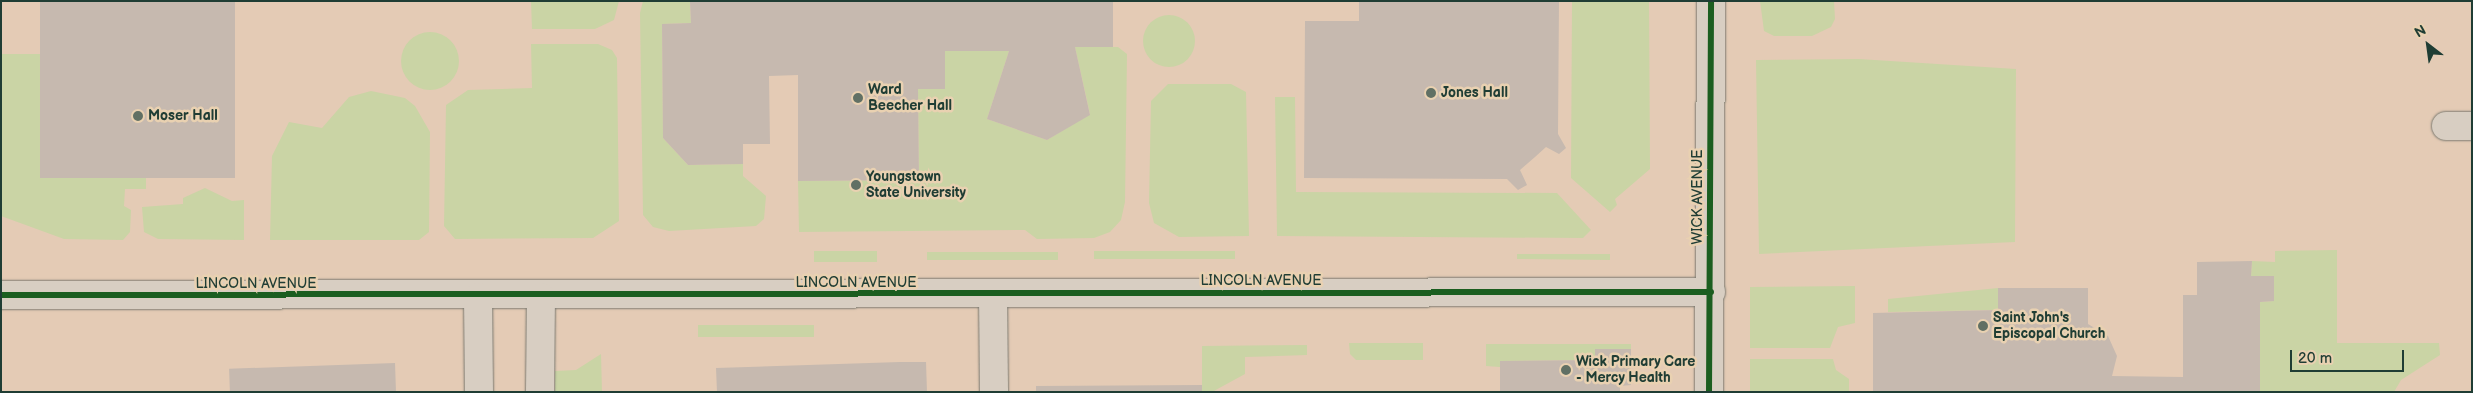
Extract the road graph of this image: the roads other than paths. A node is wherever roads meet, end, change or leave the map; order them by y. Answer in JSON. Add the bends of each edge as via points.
{"nodes":[{"id":1,"x":1711,"y":1,"type":"edge"},
{"id":2,"x":1710,"y":292,"type":"junction"},
{"id":3,"x":993,"y":294,"type":"junction"},
{"id":4,"x":1,"y":295,"type":"edge"},
{"id":5,"x":478,"y":297,"type":"junction"},
{"id":6,"x":541,"y":297,"type":"junction"},
{"id":7,"x":479,"y":392,"type":"edge"},
{"id":8,"x":540,"y":392,"type":"edge"},
{"id":9,"x":994,"y":392,"type":"edge"},
{"id":10,"x":1709,"y":392,"type":"edge"}],
"edges":[{"from":1,"to":2,"type":"street","name":"WICK AVENUE"},
{"from":2,"to":3,"type":"street","name":"LINCOLN AVENUE"},
{"from":2,"to":10,"type":"street","name":"WICK AVENUE"},
{"from":3,"to":6,"type":"street","name":"LINCOLN AVENUE"},
{"from":3,"to":9,"type":"street"},
{"from":4,"to":5,"type":"street","name":"LINCOLN AVENUE"},
{"from":5,"to":6,"type":"street","name":"LINCOLN AVENUE"},
{"from":5,"to":7,"type":"street"},
{"from":6,"to":8,"type":"street"}]}
